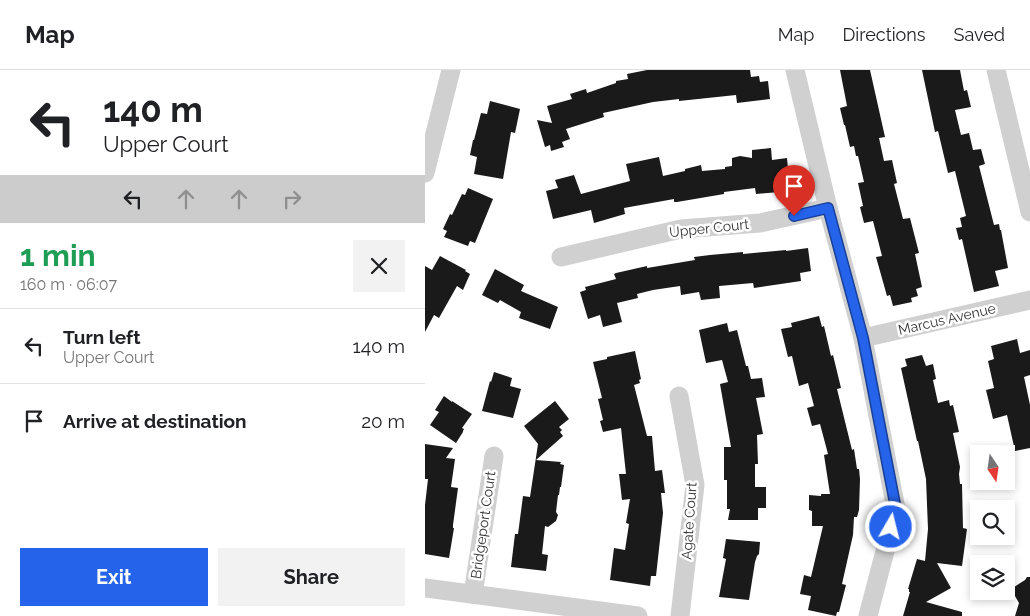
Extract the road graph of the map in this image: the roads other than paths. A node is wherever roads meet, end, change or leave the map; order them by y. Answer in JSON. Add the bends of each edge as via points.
{"nodes":[{"id":1,"x":451,"y":70,"type":"edge"},
{"id":2,"x":795,"y":70,"type":"edge"},
{"id":3,"x":996,"y":70,"type":"edge"},
{"id":4,"x":425,"y":173,"type":"edge"},
{"id":5,"x":828,"y":208,"type":"junction"},
{"id":6,"x":1030,"y":212,"type":"edge"},
{"id":7,"x":561,"y":257,"type":"dead end"},
{"id":8,"x":1030,"y":300,"type":"edge"},
{"id":9,"x":863,"y":338,"type":"junction"},
{"id":10,"x":679,"y":396,"type":"dead end"},
{"id":11,"x":494,"y":456,"type":"dead end"},
{"id":12,"x":425,"y":588,"type":"edge"},
{"id":13,"x":473,"y":594,"type":"junction"},
{"id":14,"x":638,"y":616,"type":"edge"},
{"id":15,"x":680,"y":616,"type":"edge"},
{"id":16,"x":868,"y":616,"type":"edge"}],
"edges":[{"from":1,"to":4,"type":"street"},
{"from":2,"to":5,"type":"street"},
{"from":3,"to":6,"type":"street"},
{"from":5,"to":7,"type":"street","name":"Upper Court","via":[[760,223],[681,228]]},
{"from":5,"to":9,"type":"street"},
{"from":8,"to":9,"type":"street","name":"Marcus Avenue"},
{"from":9,"to":16,"type":"street","via":[[896,509]]},
{"from":10,"to":15,"type":"street","name":"Agate Court","via":[[695,485]]},
{"from":11,"to":13,"type":"street","name":"Bridgeport Court"},
{"from":12,"to":13,"type":"street"},
{"from":13,"to":14,"type":"street"}]}
